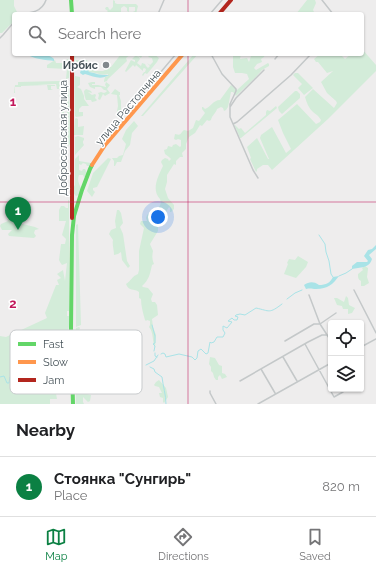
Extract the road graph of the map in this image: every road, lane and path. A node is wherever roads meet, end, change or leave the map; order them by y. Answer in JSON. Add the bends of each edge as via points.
{"nodes":[{"id":1,"x":46,"y":0,"type":"edge"},
{"id":2,"x":72,"y":0,"type":"edge"},
{"id":3,"x":164,"y":0,"type":"edge"},
{"id":4,"x":222,"y":0,"type":"edge"},
{"id":5,"x":230,"y":0,"type":"edge"},
{"id":6,"x":322,"y":0,"type":"edge"},
{"id":7,"x":330,"y":10,"type":"edge"},
{"id":8,"x":37,"y":12,"type":"edge"},
{"id":9,"x":72,"y":12,"type":"edge"},
{"id":10,"x":159,"y":12,"type":"edge"},
{"id":11,"x":212,"y":12,"type":"edge"},
{"id":12,"x":220,"y":12,"type":"edge"},
{"id":13,"x":12,"y":24,"type":"edge"},
{"id":14,"x":0,"y":38,"type":"edge"},
{"id":15,"x":72,"y":56,"type":"edge"},
{"id":16,"x":174,"y":56,"type":"edge"},
{"id":17,"x":182,"y":56,"type":"edge"},
{"id":18,"x":182,"y":56,"type":"edge"},
{"id":19,"x":212,"y":56,"type":"edge"},
{"id":20,"x":278,"y":56,"type":"edge"},
{"id":21,"x":309,"y":56,"type":"edge"},
{"id":22,"x":275,"y":59,"type":"dead end"},
{"id":23,"x":264,"y":70,"type":"dead end"},
{"id":24,"x":230,"y":107,"type":"junction"},
{"id":25,"x":135,"y":110,"type":"junction"},
{"id":26,"x":233,"y":124,"type":"junction"},
{"id":27,"x":258,"y":178,"type":"dead end"},
{"id":28,"x":72,"y":196,"type":"junction"},
{"id":29,"x":80,"y":197,"type":"junction"},
{"id":30,"x":74,"y":209,"type":"junction"},
{"id":31,"x":354,"y":290,"type":"dead end"},
{"id":32,"x":309,"y":295,"type":"dead end"},
{"id":33,"x":336,"y":312,"type":"dead end"},
{"id":34,"x":320,"y":324,"type":"junction"},
{"id":35,"x":71,"y":330,"type":"edge"},
{"id":36,"x":73,"y":330,"type":"edge"},
{"id":37,"x":376,"y":333,"type":"edge"},
{"id":38,"x":327,"y":335,"type":"joint"},
{"id":39,"x":376,"y":339,"type":"edge"},
{"id":40,"x":285,"y":341,"type":"dead end"},
{"id":41,"x":305,"y":344,"type":"junction"},
{"id":42,"x":364,"y":345,"type":"edge"},
{"id":43,"x":283,"y":357,"type":"junction"},
{"id":44,"x":328,"y":365,"type":"edge"},
{"id":45,"x":261,"y":369,"type":"junction"},
{"id":46,"x":319,"y":370,"type":"junction"},
{"id":47,"x":240,"y":381,"type":"dead end"},
{"id":48,"x":297,"y":382,"type":"junction"},
{"id":49,"x":328,"y":386,"type":"edge"},
{"id":50,"x":210,"y":391,"type":"dead end"},
{"id":51,"x":331,"y":392,"type":"edge"},
{"id":52,"x":343,"y":392,"type":"dead end"},
{"id":53,"x":73,"y":394,"type":"edge"},
{"id":54,"x":276,"y":394,"type":"junction"},
{"id":55,"x":73,"y":404,"type":"edge"},
{"id":56,"x":216,"y":404,"type":"edge"},
{"id":57,"x":258,"y":404,"type":"edge"}],
"edges":[{"from":1,"to":8,"type":"street"},
{"from":2,"to":9,"type":"main road"},
{"from":3,"to":10,"type":"street"},
{"from":4,"to":11,"type":"street"},
{"from":5,"to":12,"type":"main road"},
{"from":6,"to":7,"type":"street"},
{"from":13,"to":14,"type":"street"},
{"from":15,"to":28,"type":"main road","name":"Добросельская улица"},
{"from":16,"to":25,"type":"street","name":"улица Растопчина","via":[[132,106]]},
{"from":17,"to":25,"type":"main road","name":"улица Растопчина"},
{"from":18,"to":29,"type":"main road","name":"улица Растопчина","via":[[106,146],[93,167]]},
{"from":19,"to":24,"type":"street","via":[[222,74],[236,89]]},
{"from":20,"to":22,"type":"street"},
{"from":21,"to":26,"type":"street","via":[[291,75]]},
{"from":23,"to":24,"type":"street"},
{"from":24,"to":26,"type":"street"},
{"from":25,"to":29,"type":"main road","name":"улица Растопчина","via":[[99,155],[86,178]]},
{"from":26,"to":27,"type":"street"},
{"from":28,"to":29,"type":"main road"},
{"from":28,"to":30,"type":"main road","name":"Добросельская улица"},
{"from":29,"to":30,"type":"main road","name":"улица Растопчина"},
{"from":30,"to":35,"type":"main road","name":"улица Растопчина"},
{"from":30,"to":36,"type":"main road","name":"улица Растопчина"},
{"from":31,"to":37,"type":"street"},
{"from":32,"to":34,"type":"street"},
{"from":33,"to":34,"type":"street"},
{"from":34,"to":38,"type":"street"},
{"from":34,"to":40,"type":"street","via":[[314,324]]},
{"from":38,"to":41,"type":"street"},
{"from":39,"to":42,"type":"street"},
{"from":41,"to":43,"type":"street"},
{"from":41,"to":46,"type":"street"},
{"from":43,"to":45,"type":"street"},
{"from":43,"to":48,"type":"street"},
{"from":44,"to":46,"type":"street"},
{"from":45,"to":47,"type":"street"},
{"from":45,"to":54,"type":"street"},
{"from":46,"to":48,"type":"street"},
{"from":46,"to":49,"type":"street"},
{"from":48,"to":54,"type":"street"},
{"from":50,"to":56,"type":"street"},
{"from":51,"to":52,"type":"street","via":[[334,397]]},
{"from":53,"to":55,"type":"main road","name":"улица Растопчина"},
{"from":54,"to":57,"type":"street"}]}
